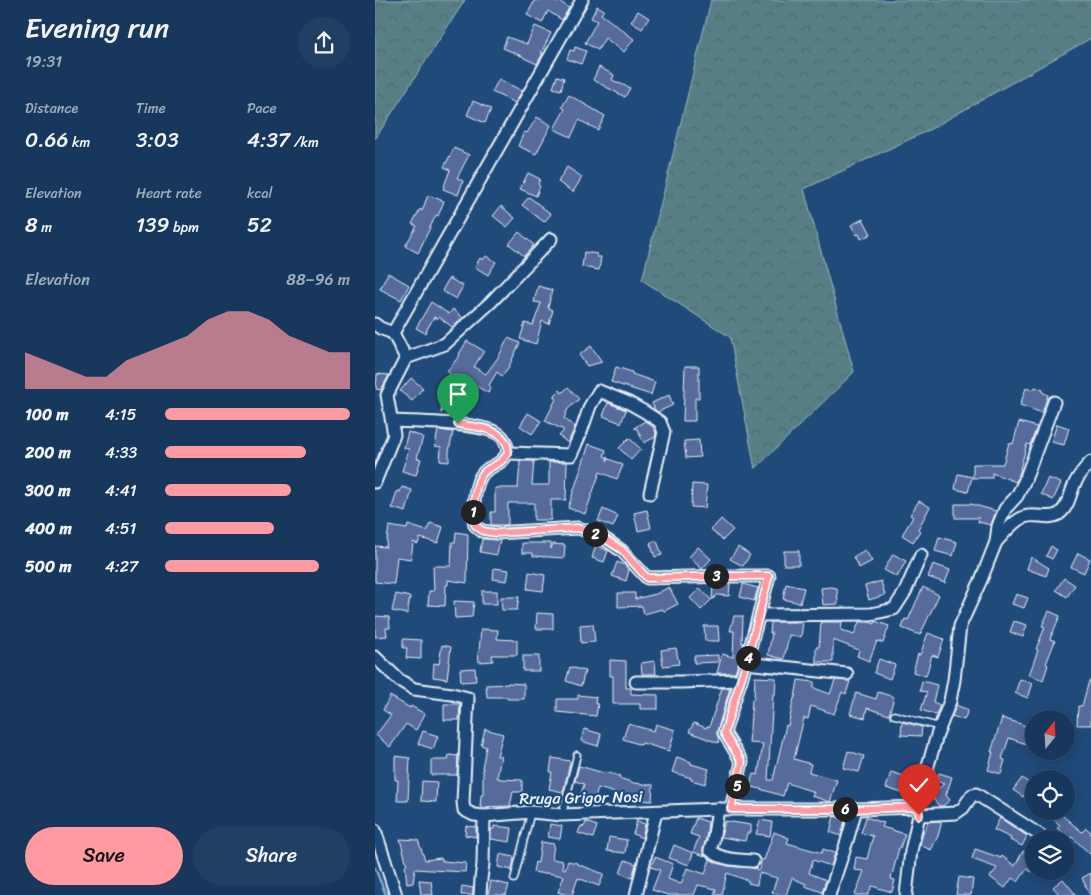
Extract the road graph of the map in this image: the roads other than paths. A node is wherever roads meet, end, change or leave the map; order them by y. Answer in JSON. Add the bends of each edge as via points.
{"nodes":[{"id":1,"x":583,"y":0,"type":"edge"},
{"id":2,"x":551,"y":240,"type":"dead end"},
{"id":3,"x":375,"y":324,"type":"edge"},
{"id":4,"x":393,"y":333,"type":"junction"},
{"id":5,"x":406,"y":358,"type":"junction"},
{"id":6,"x":1054,"y":402,"type":"dead end"},
{"id":7,"x":392,"y":422,"type":"junction"},
{"id":8,"x":508,"y":453,"type":"junction"},
{"id":9,"x":1091,"y":462,"type":"edge"},
{"id":10,"x":375,"y":482,"type":"edge"},
{"id":11,"x":649,"y":493,"type":"dead end"},
{"id":12,"x":997,"y":542,"type":"junction"},
{"id":13,"x":921,"y":555,"type":"dead end"},
{"id":14,"x":759,"y":615,"type":"junction"},
{"id":15,"x":375,"y":657,"type":"edge"},
{"id":16,"x":746,"y":663,"type":"junction"},
{"id":17,"x":847,"y":674,"type":"dead end"},
{"id":18,"x":741,"y":680,"type":"junction"},
{"id":19,"x":636,"y":682,"type":"dead end"},
{"id":20,"x":893,"y":715,"type":"dead end"},
{"id":21,"x":940,"y":727,"type":"junction"},
{"id":22,"x":577,"y":755,"type":"dead end"},
{"id":23,"x":718,"y":809,"type":"junction"},
{"id":24,"x":731,"y":809,"type":"junction"},
{"id":25,"x":856,"y":809,"type":"junction"},
{"id":26,"x":919,"y":811,"type":"junction"},
{"id":27,"x":531,"y":812,"type":"junction"},
{"id":28,"x":656,"y":812,"type":"junction"},
{"id":29,"x":562,"y":815,"type":"junction"},
{"id":30,"x":484,"y":816,"type":"junction"},
{"id":31,"x":375,"y":830,"type":"edge"},
{"id":32,"x":1032,"y":830,"type":"edge"},
{"id":33,"x":753,"y":861,"type":"dead end"},
{"id":34,"x":514,"y":879,"type":"dead end"},
{"id":35,"x":638,"y":894,"type":"edge"},
{"id":36,"x":396,"y":895,"type":"edge"},
{"id":37,"x":480,"y":895,"type":"edge"},
{"id":38,"x":829,"y":895,"type":"edge"},
{"id":39,"x":906,"y":895,"type":"edge"}],
"edges":[{"from":1,"to":4,"type":"street"},
{"from":2,"to":5,"type":"street","via":[[445,344]]},
{"from":3,"to":4,"type":"street"},
{"from":4,"to":5,"type":"street"},
{"from":5,"to":7,"type":"street","via":[[387,395]]},
{"from":6,"to":12,"type":"street","via":[[1025,480],[1005,509],[998,526]]},
{"from":7,"to":8,"type":"street","via":[[458,424],[489,430],[500,435],[507,444]]},
{"from":7,"to":10,"type":"street","via":[[393,435]]},
{"from":8,"to":11,"type":"street","via":[[571,455],[599,391],[629,403],[660,422],[664,432]]},
{"from":8,"to":14,"type":"street","via":[[501,462],[489,467],[479,480],[473,515],[475,525],[483,531],[578,528],[599,535],[622,550],[647,578],[769,576]]},
{"from":9,"to":12,"type":"street","via":[[1075,483],[1067,504],[1059,514],[1017,520]]},
{"from":12,"to":21,"type":"street","via":[[960,626],[955,680]]},
{"from":13,"to":14,"type":"street","via":[[894,609],[871,614]]},
{"from":14,"to":16,"type":"street"},
{"from":15,"to":30,"type":"street","via":[[399,680],[414,689],[468,698],[463,802],[465,810]]},
{"from":16,"to":17,"type":"street"},
{"from":16,"to":18,"type":"street"},
{"from":18,"to":19,"type":"street"},
{"from":18,"to":24,"type":"street","via":[[724,733],[742,762]]},
{"from":20,"to":21,"type":"lane"},
{"from":21,"to":26,"type":"street","via":[[922,786]]},
{"from":22,"to":29,"type":"lane"},
{"from":23,"to":24,"type":"street","name":"Rruga Grigor Nosi"},
{"from":23,"to":28,"type":"street","name":"Rruga Grigor Nosi"},
{"from":23,"to":33,"type":"street","via":[[710,850],[726,858]]},
{"from":24,"to":25,"type":"street","name":"Rruga Grigor Nosi"},
{"from":25,"to":26,"type":"street","name":"Rruga Grigor Nosi"},
{"from":25,"to":38,"type":"street"},
{"from":26,"to":32,"type":"street","name":"Rruga Grigor Nosi","via":[[956,813],[972,795],[977,794]]},
{"from":26,"to":39,"type":"street"},
{"from":27,"to":29,"type":"street","name":"Rruga Grigor Nosi"},
{"from":27,"to":30,"type":"street","name":"Rruga Grigor Nosi"},
{"from":27,"to":34,"type":"lane"},
{"from":28,"to":29,"type":"street","name":"Rruga Grigor Nosi"},
{"from":28,"to":35,"type":"street"},
{"from":30,"to":37,"type":"street"},
{"from":31,"to":36,"type":"street"}]}
